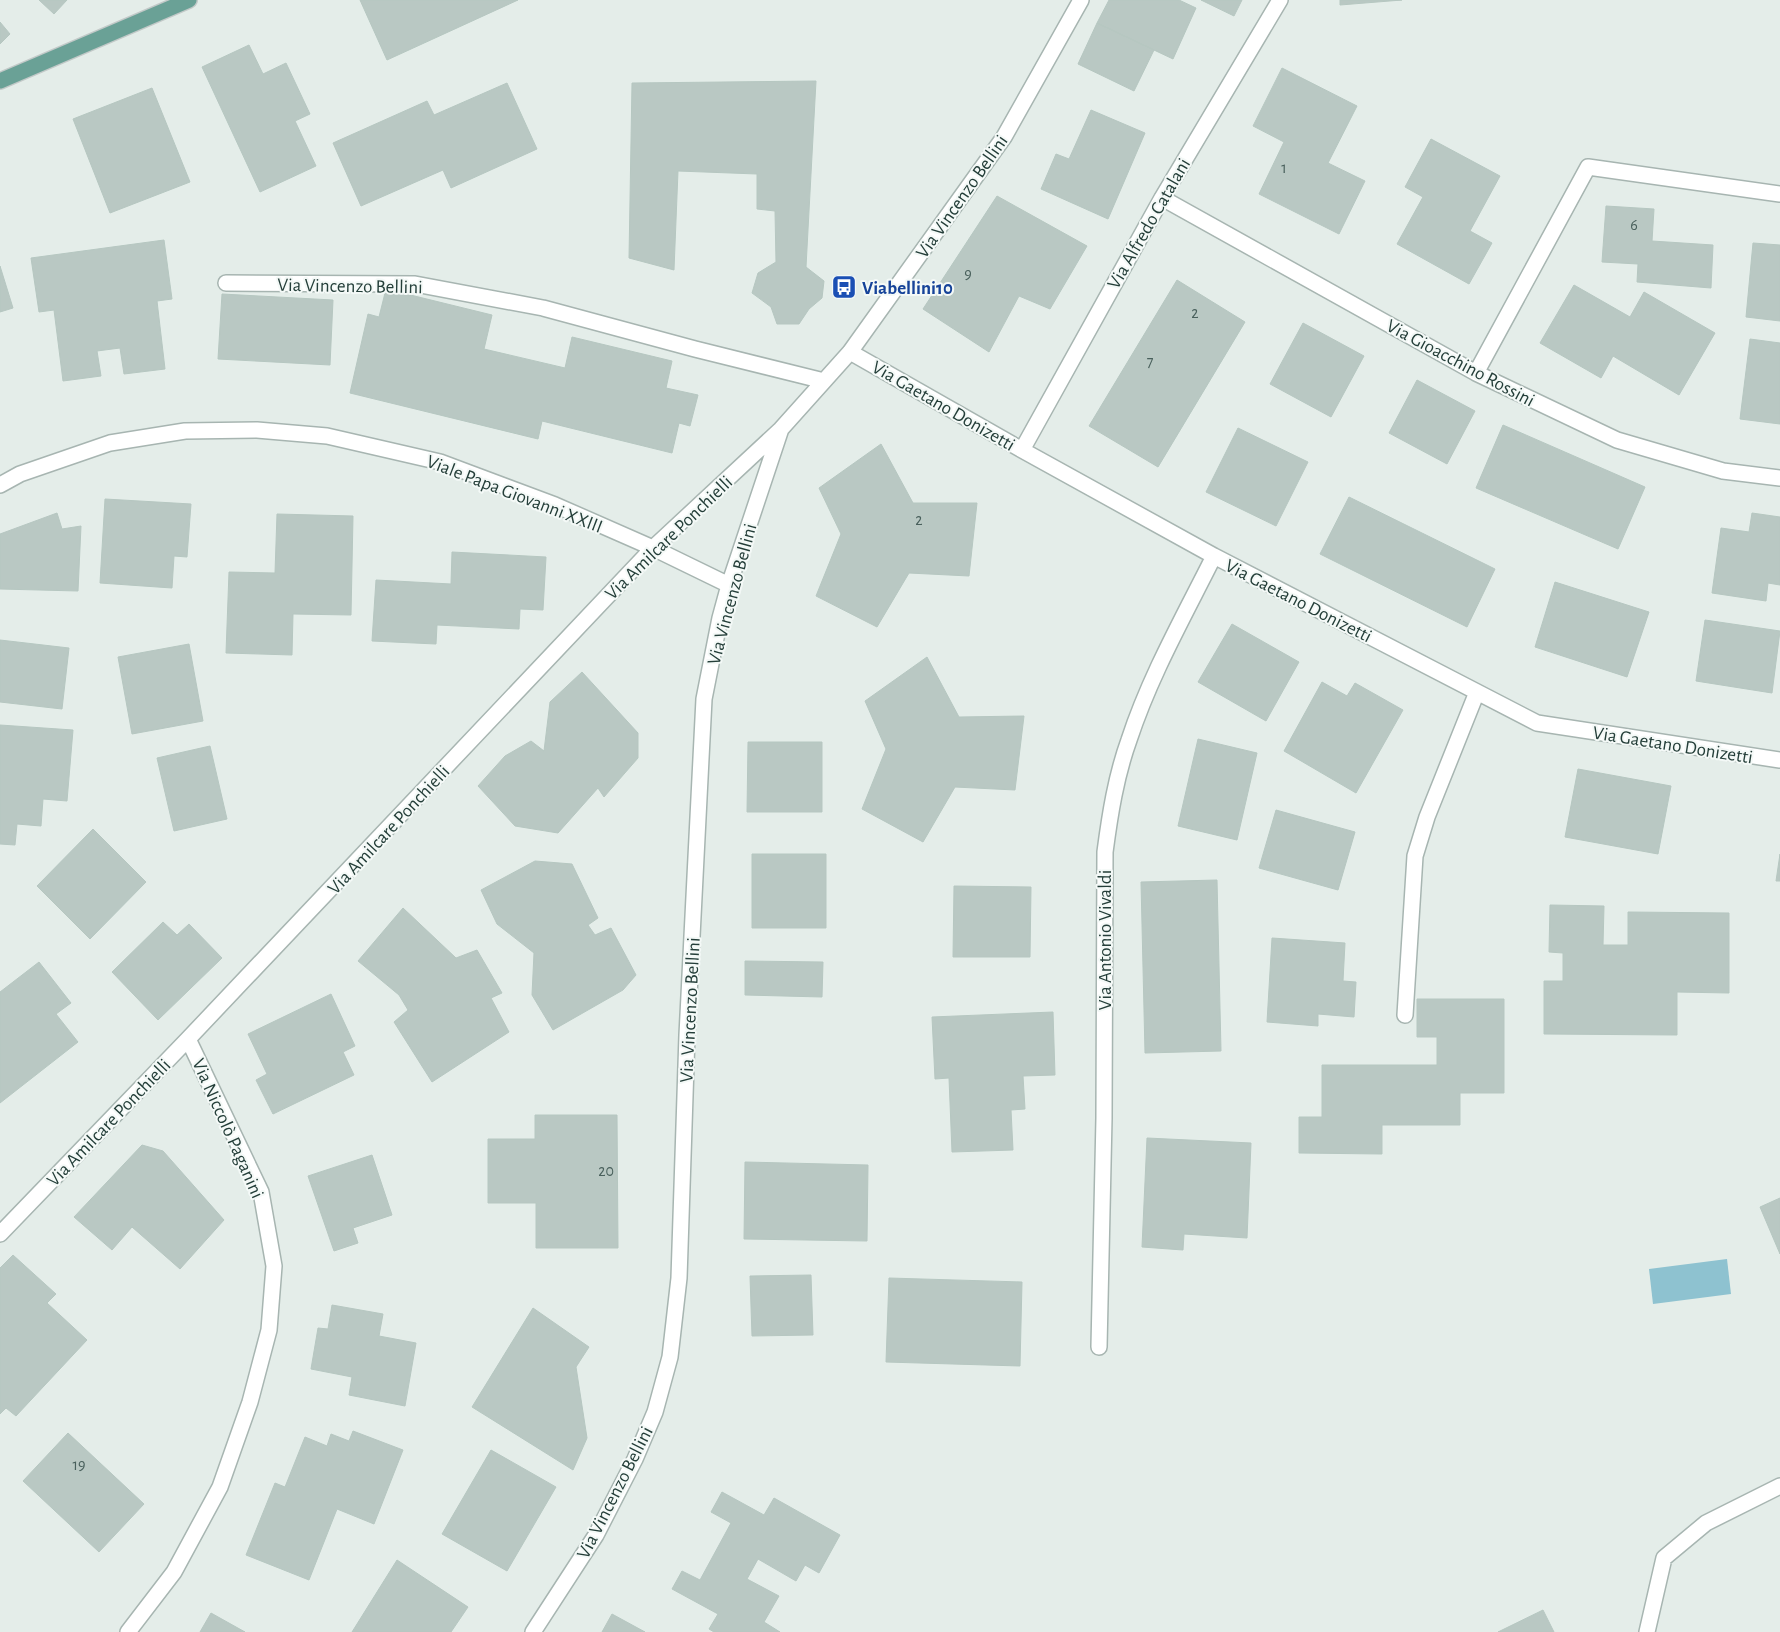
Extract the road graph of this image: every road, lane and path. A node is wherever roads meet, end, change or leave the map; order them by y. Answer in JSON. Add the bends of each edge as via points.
{"nodes":[{"id":1,"x":189,"y":0,"type":"edge"},
{"id":2,"x":1081,"y":0,"type":"edge"},
{"id":3,"x":1280,"y":0,"type":"edge"},
{"id":4,"x":0,"y":81,"type":"edge"},
{"id":5,"x":1780,"y":194,"type":"edge"},
{"id":6,"x":1162,"y":198,"type":"junction"},
{"id":7,"x":226,"y":283,"type":"dead end"},
{"id":8,"x":850,"y":352,"type":"junction"},
{"id":9,"x":1476,"y":373,"type":"junction"},
{"id":10,"x":824,"y":381,"type":"junction"},
{"id":11,"x":781,"y":429,"type":"junction"},
{"id":12,"x":1022,"y":450,"type":"junction"},
{"id":13,"x":1780,"y":478,"type":"edge"},
{"id":14,"x":0,"y":485,"type":"edge"},
{"id":15,"x":653,"y":548,"type":"junction"},
{"id":16,"x":1214,"y":556,"type":"junction"},
{"id":17,"x":729,"y":585,"type":"junction"},
{"id":18,"x":1477,"y":692,"type":"junction"},
{"id":19,"x":1780,"y":760,"type":"edge"},
{"id":20,"x":1405,"y":1015,"type":"dead end"},
{"id":21,"x":188,"y":1039,"type":"junction"},
{"id":22,"x":0,"y":1234,"type":"edge"},
{"id":23,"x":1099,"y":1347,"type":"dead end"},
{"id":24,"x":1780,"y":1486,"type":"edge"},
{"id":25,"x":128,"y":1632,"type":"edge"},
{"id":26,"x":533,"y":1632,"type":"edge"},
{"id":27,"x":1647,"y":1632,"type":"edge"}],
"edges":[{"from":1,"to":4,"type":"main road"},
{"from":2,"to":8,"type":"street","name":"Via Vincenzo Bellini","via":[[1004,137]]},
{"from":3,"to":6,"type":"street","name":"Via Alfredo Catalani"},
{"from":5,"to":9,"type":"street","via":[[1588,167]]},
{"from":6,"to":9,"type":"street","name":"Via Gioacchino Rossini"},
{"from":6,"to":12,"type":"street","name":"Via Alfredo Catalani"},
{"from":7,"to":10,"type":"street","name":"Via Vincenzo Bellini","via":[[415,284],[543,308]]},
{"from":8,"to":10,"type":"street","name":"Via Vincenzo Bellini"},
{"from":8,"to":12,"type":"street","name":"Via Gaetano Donizetti"},
{"from":9,"to":13,"type":"street","name":"Via Gioacchino Rossini","via":[[1617,440],[1723,471]]},
{"from":10,"to":11,"type":"street","name":"Via Vincenzo Bellini"},
{"from":11,"to":15,"type":"street","name":"Via Amilcare Ponchielli"},
{"from":11,"to":17,"type":"street","name":"Via Vincenzo Bellini"},
{"from":12,"to":16,"type":"street","name":"Via Gaetano Donizetti"},
{"from":14,"to":15,"type":"street","name":"Viale Papa Giovanni XXIII","via":[[20,474],[110,443],[185,431],[257,430],[327,436],[440,462],[555,505]]},
{"from":15,"to":17,"type":"street","name":"Viale Papa Giovanni XXIII"},
{"from":15,"to":21,"type":"street","name":"Via Amilcare Ponchielli"},
{"from":16,"to":18,"type":"street","name":"Via Gaetano Donizetti"},
{"from":16,"to":23,"type":"street","name":"Via Antonio Vivaldi","via":[[1147,693],[1129,739],[1108,826],[1105,852]]},
{"from":17,"to":26,"type":"street","name":"Via Vincenzo Bellini","via":[[704,699],[679,1278],[670,1357],[655,1412],[635,1459],[596,1535]]},
{"from":18,"to":19,"type":"street","name":"Via Gaetano Donizetti","via":[[1537,723]]},
{"from":18,"to":20,"type":"street","via":[[1415,856]]},
{"from":21,"to":22,"type":"street","name":"Via Amilcare Ponchielli"},
{"from":21,"to":25,"type":"street","name":"Via Niccolò Paganini","via":[[261,1192],[274,1266],[269,1330],[250,1402],[220,1487],[174,1572]]},
{"from":24,"to":27,"type":"street","via":[[1706,1523],[1664,1558]]}]}
